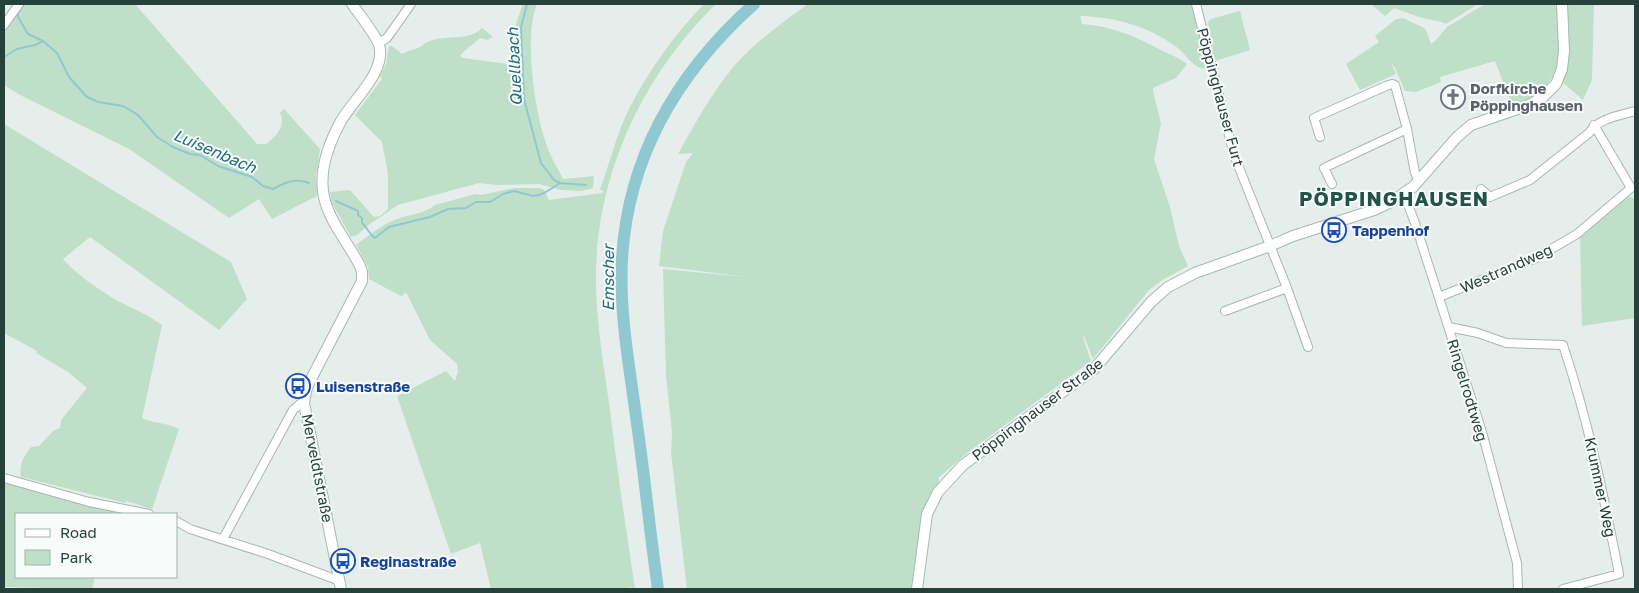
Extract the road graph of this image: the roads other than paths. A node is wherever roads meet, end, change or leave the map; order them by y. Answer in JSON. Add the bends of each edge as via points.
{"nodes":[{"id":1,"x":19,"y":4,"type":"edge"},
{"id":2,"x":352,"y":4,"type":"edge"},
{"id":3,"x":411,"y":4,"type":"edge"},
{"id":4,"x":1196,"y":4,"type":"edge"},
{"id":5,"x":1562,"y":4,"type":"edge"},
{"id":6,"x":4,"y":25,"type":"edge"},
{"id":7,"x":379,"y":43,"type":"junction"},
{"id":8,"x":1635,"y":111,"type":"edge"},
{"id":9,"x":1594,"y":125,"type":"junction"},
{"id":10,"x":1406,"y":129,"type":"junction"},
{"id":11,"x":1320,"y":136,"type":"dead end"},
{"id":12,"x":1419,"y":181,"type":"junction"},
{"id":13,"x":1332,"y":184,"type":"dead end"},
{"id":14,"x":1481,"y":189,"type":"dead end"},
{"id":15,"x":1404,"y":194,"type":"junction"},
{"id":16,"x":1270,"y":246,"type":"junction"},
{"id":17,"x":1287,"y":288,"type":"junction"},
{"id":18,"x":1439,"y":297,"type":"junction"},
{"id":19,"x":1225,"y":311,"type":"dead end"},
{"id":20,"x":1449,"y":327,"type":"junction"},
{"id":21,"x":1308,"y":347,"type":"dead end"},
{"id":22,"x":304,"y":403,"type":"junction"},
{"id":23,"x":4,"y":478,"type":"edge"},
{"id":24,"x":144,"y":513,"type":"edge"},
{"id":25,"x":178,"y":522,"type":"edge"},
{"id":26,"x":223,"y":539,"type":"junction"},
{"id":27,"x":341,"y":585,"type":"edge"},
{"id":28,"x":917,"y":589,"type":"edge"},
{"id":29,"x":1518,"y":589,"type":"edge"},
{"id":30,"x":1563,"y":589,"type":"edge"}],
"edges":[{"from":1,"to":6,"type":"street"},
{"from":2,"to":7,"type":"main road"},
{"from":3,"to":7,"type":"street","via":[[387,38]]},
{"from":4,"to":16,"type":"street","name":"Pöppinghauser Furt","via":[[1234,155]]},
{"from":5,"to":12,"type":"main road","name":"Pöppinghauser Straße","via":[[1564,51],[1556,84],[1529,106],[1471,125]]},
{"from":7,"to":22,"type":"main road","name":"Merveldtstraße","via":[[378,68],[341,121],[322,176],[326,205],[360,266],[362,281],[309,383]]},
{"from":8,"to":9,"type":"street"},
{"from":9,"to":14,"type":"street","via":[[1530,180],[1490,197]]},
{"from":9,"to":18,"type":"street","name":"Westrandweg","via":[[1630,188],[1577,234],[1536,258]]},
{"from":10,"to":11,"type":"street","via":[[1398,89],[1392,84],[1314,118]]},
{"from":10,"to":12,"type":"street"},
{"from":10,"to":13,"type":"street","via":[[1324,168]]},
{"from":12,"to":15,"type":"main road","name":"Pöppinghauser Straße"},
{"from":15,"to":16,"type":"main road","name":"Pöppinghauser Straße","via":[[1381,207]]},
{"from":15,"to":18,"type":"street","name":"Ringelrodtweg"},
{"from":16,"to":17,"type":"street"},
{"from":16,"to":28,"type":"main road","name":"Pöppinghauser Straße","via":[[1195,273],[1168,288],[1151,302],[1094,369],[947,480],[928,514]]},
{"from":17,"to":19,"type":"street"},
{"from":17,"to":21,"type":"street"},
{"from":18,"to":20,"type":"street","name":"Ringelrodtweg"},
{"from":20,"to":29,"type":"street","name":"Ringelrodtweg","via":[[1482,432],[1517,563]]},
{"from":20,"to":30,"type":"street","name":"Krummer Weg","via":[[1506,343],[1563,345],[1596,459],[1620,574]]},
{"from":22,"to":26,"type":"street","via":[[292,410]]},
{"from":22,"to":27,"type":"main road","name":"Merveldtstraße"},
{"from":23,"to":24,"type":"street","via":[[89,502]]},
{"from":25,"to":26,"type":"street"},
{"from":26,"to":27,"type":"street"}]}
